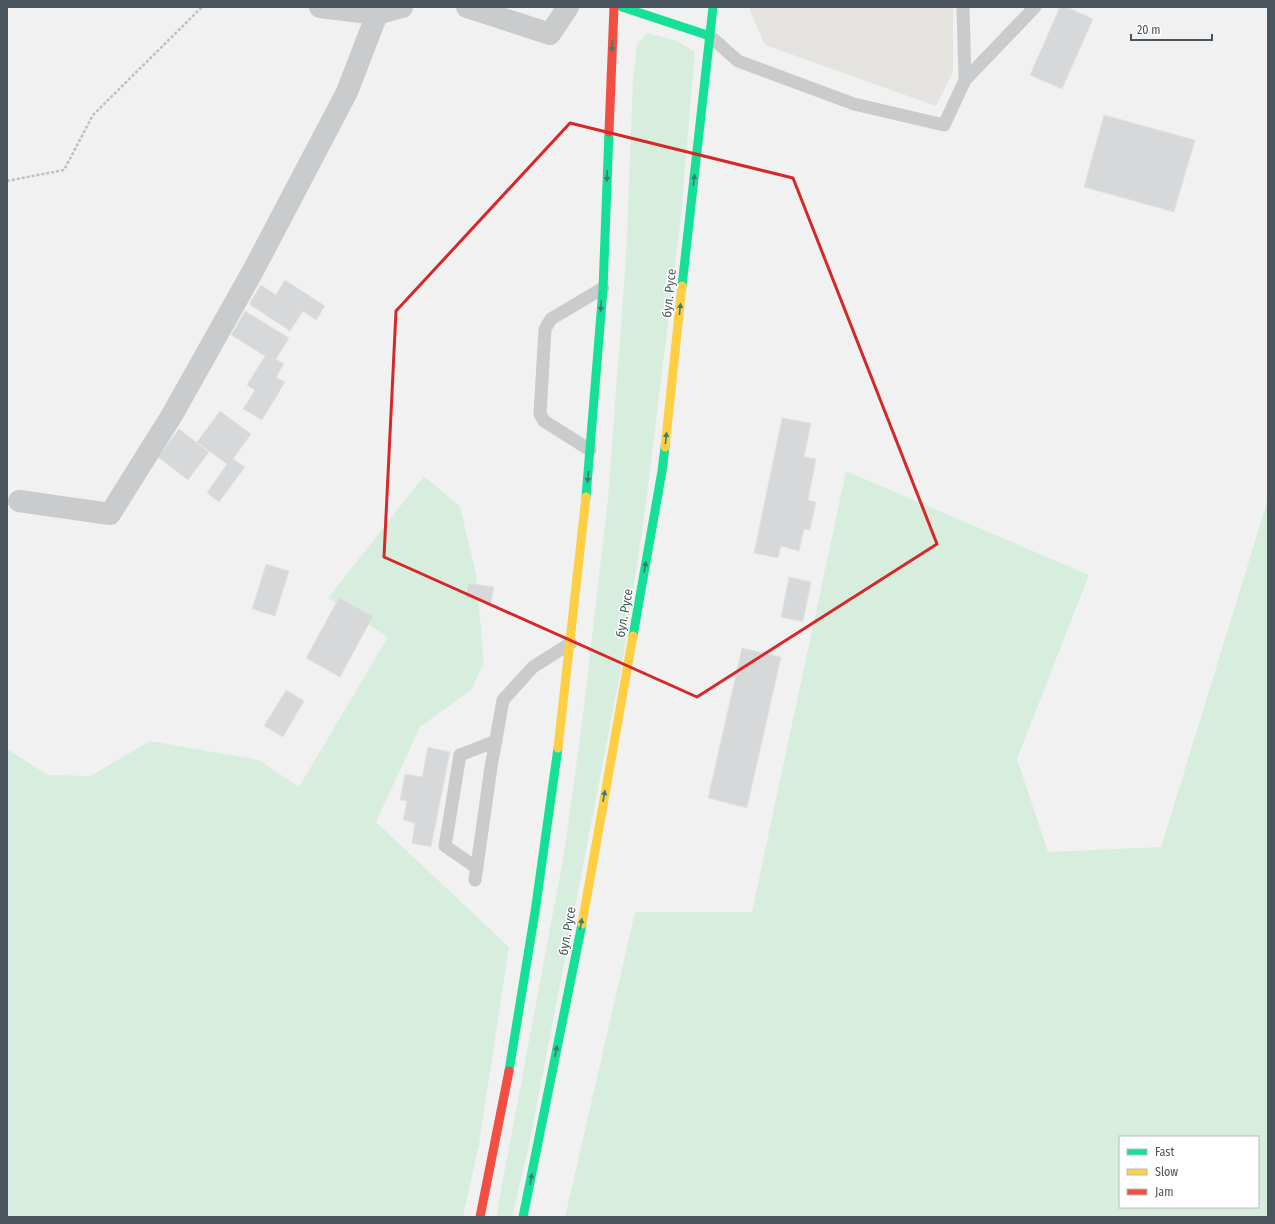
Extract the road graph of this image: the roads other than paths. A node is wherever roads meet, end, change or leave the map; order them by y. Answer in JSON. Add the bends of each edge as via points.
{"nodes":[{"id":1,"x":320,"y":7,"type":"edge"},
{"id":2,"x":402,"y":7,"type":"edge"},
{"id":3,"x":467,"y":7,"type":"edge"},
{"id":4,"x":568,"y":7,"type":"edge"},
{"id":5,"x":614,"y":7,"type":"edge"},
{"id":6,"x":622,"y":7,"type":"edge"},
{"id":7,"x":713,"y":7,"type":"edge"},
{"id":8,"x":963,"y":7,"type":"edge"},
{"id":9,"x":1035,"y":7,"type":"edge"},
{"id":10,"x":377,"y":14,"type":"junction"},
{"id":11,"x":710,"y":36,"type":"junction"},
{"id":12,"x":966,"y":80,"type":"junction"},
{"id":13,"x":602,"y":288,"type":"junction"},
{"id":14,"x":590,"y":450,"type":"junction"},
{"id":15,"x":19,"y":501,"type":"dead end"},
{"id":16,"x":571,"y":643,"type":"junction"},
{"id":17,"x":496,"y":741,"type":"junction"},
{"id":18,"x":480,"y":1217,"type":"edge"},
{"id":19,"x":523,"y":1217,"type":"edge"}],
"edges":[{"from":1,"to":10,"type":"street"},
{"from":2,"to":10,"type":"street"},
{"from":3,"to":4,"type":"street","via":[[550,34]]},
{"from":5,"to":13,"type":"main road","one_way":true},
{"from":6,"to":11,"type":"main road"},
{"from":7,"to":11,"type":"main road","name":"бул. Русе"},
{"from":8,"to":12,"type":"lane"},
{"from":9,"to":12,"type":"lane"},
{"from":10,"to":15,"type":"street","via":[[347,92],[254,269],[172,415],[110,514]]},
{"from":11,"to":12,"type":"lane","via":[[738,61],[854,104],[944,126]]},
{"from":19,"to":11,"type":"main road","name":"бул. Русе","one_way":true,"via":[[574,967],[662,471]]},
{"from":13,"to":14,"type":"main road","one_way":true},
{"from":13,"to":14,"type":"lane","via":[[551,319],[546,329],[540,414],[544,421]]},
{"from":14,"to":16,"type":"main road","one_way":true},
{"from":16,"to":17,"type":"lane","via":[[533,667],[503,700]]},
{"from":16,"to":18,"type":"main road","via":[[542,872],[499,1134]]},
{"from":17,"to":17,"type":"lane","via":[[460,755],[445,846],[476,874]]}]}
